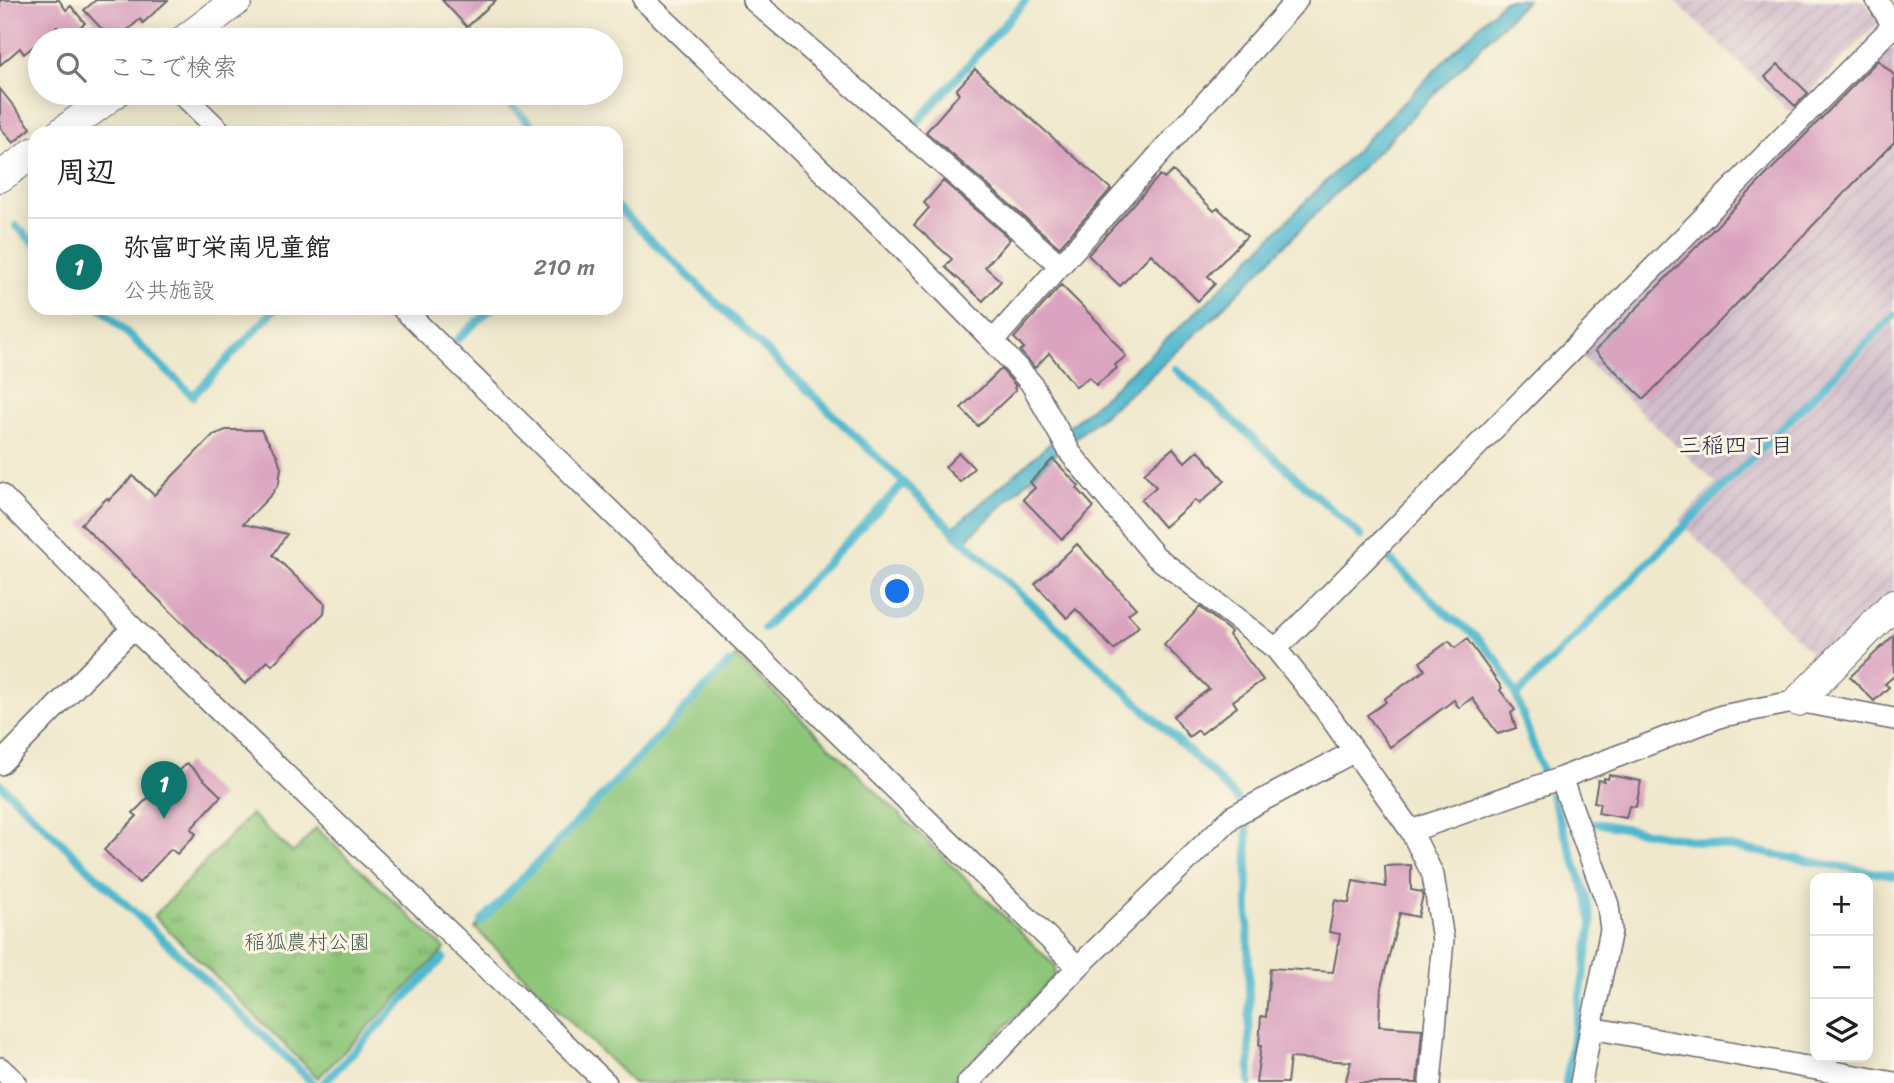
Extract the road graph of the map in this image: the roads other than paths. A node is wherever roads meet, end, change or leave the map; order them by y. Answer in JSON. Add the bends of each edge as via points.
{"nodes":[{"id":1,"x":237,"y":0,"type":"edge"},
{"id":2,"x":644,"y":0,"type":"edge"},
{"id":3,"x":1297,"y":0,"type":"edge"},
{"id":4,"x":1877,"y":0,"type":"edge"},
{"id":5,"x":757,"y":1,"type":"edge"},
{"id":6,"x":1894,"y":26,"type":"edge"},
{"id":7,"x":201,"y":28,"type":"edge"},
{"id":8,"x":99,"y":105,"type":"edge"},
{"id":9,"x":193,"y":105,"type":"edge"},
{"id":10,"x":70,"y":126,"type":"edge"},
{"id":11,"x":215,"y":126,"type":"edge"},
{"id":12,"x":28,"y":157,"type":"edge"},
{"id":13,"x":0,"y":177,"type":"edge"},
{"id":14,"x":1060,"y":265,"type":"junction"},
{"id":15,"x":409,"y":315,"type":"edge"},
{"id":16,"x":993,"y":341,"type":"junction"},
{"id":17,"x":0,"y":494,"type":"edge"},
{"id":18,"x":1894,"y":604,"type":"edge"},
{"id":19,"x":133,"y":628,"type":"junction"},
{"id":20,"x":1276,"y":649,"type":"junction"},
{"id":21,"x":1798,"y":701,"type":"junction"},
{"id":22,"x":1894,"y":719,"type":"edge"},
{"id":23,"x":1353,"y":752,"type":"junction"},
{"id":24,"x":0,"y":764,"type":"edge"},
{"id":25,"x":1562,"y":778,"type":"junction"},
{"id":26,"x":1411,"y":831,"type":"junction"},
{"id":27,"x":1078,"y":967,"type":"junction"},
{"id":28,"x":1591,"y":1028,"type":"junction"},
{"id":29,"x":0,"y":1068,"type":"edge"},
{"id":30,"x":16,"y":1083,"type":"edge"},
{"id":31,"x":606,"y":1083,"type":"edge"},
{"id":32,"x":968,"y":1083,"type":"edge"},
{"id":33,"x":1430,"y":1083,"type":"edge"},
{"id":34,"x":1581,"y":1083,"type":"edge"},
{"id":35,"x":1894,"y":1083,"type":"edge"}],
"edges":[{"from":1,"to":7,"type":"main road"},
{"from":2,"to":16,"type":"street","via":[[897,242]]},
{"from":3,"to":14,"type":"street"},
{"from":4,"to":6,"type":"street"},
{"from":5,"to":14,"type":"street"},
{"from":6,"to":20,"type":"street"},
{"from":8,"to":10,"type":"main road"},
{"from":9,"to":11,"type":"street"},
{"from":12,"to":13,"type":"main road"},
{"from":14,"to":16,"type":"street"},
{"from":15,"to":27,"type":"street"},
{"from":16,"to":20,"type":"street","via":[[1031,383],[1071,454],[1155,555]]},
{"from":17,"to":19,"type":"street"},
{"from":18,"to":21,"type":"main road"},
{"from":19,"to":24,"type":"street"},
{"from":19,"to":31,"type":"street"},
{"from":20,"to":23,"type":"street"},
{"from":21,"to":22,"type":"street"},
{"from":21,"to":25,"type":"street","via":[[1722,716]]},
{"from":23,"to":26,"type":"street"},
{"from":23,"to":27,"type":"street","via":[[1233,816]]},
{"from":25,"to":26,"type":"street"},
{"from":25,"to":28,"type":"street","via":[[1608,905],[1611,930]]},
{"from":26,"to":33,"type":"street","via":[[1433,875],[1443,940]]},
{"from":27,"to":32,"type":"street"},
{"from":28,"to":34,"type":"street"},
{"from":28,"to":35,"type":"street"},
{"from":29,"to":30,"type":"street"}]}
